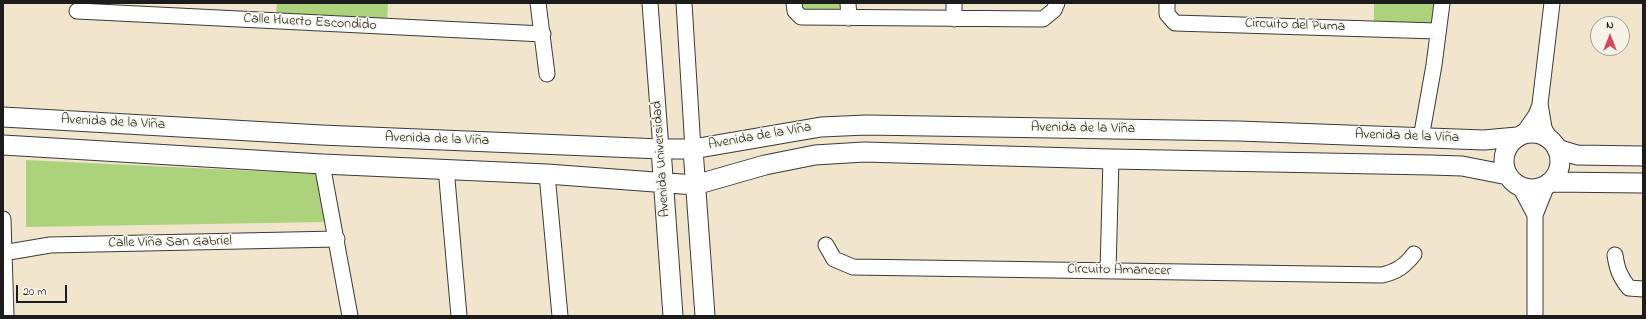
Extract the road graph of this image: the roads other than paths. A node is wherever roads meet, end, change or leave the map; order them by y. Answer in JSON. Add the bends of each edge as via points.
{"nodes":[{"id":1,"x":538,"y":3,"type":"edge"},
{"id":2,"x":650,"y":3,"type":"edge"},
{"id":3,"x":684,"y":3,"type":"edge"},
{"id":4,"x":794,"y":3,"type":"edge"},
{"id":5,"x":848,"y":3,"type":"edge"},
{"id":6,"x":954,"y":3,"type":"edge"},
{"id":7,"x":1057,"y":3,"type":"edge"},
{"id":8,"x":1167,"y":3,"type":"edge"},
{"id":9,"x":1442,"y":3,"type":"edge"},
{"id":10,"x":1552,"y":3,"type":"edge"},
{"id":11,"x":114,"y":8,"type":"edge"},
{"id":12,"x":77,"y":11,"type":"dead end"},
{"id":13,"x":849,"y":18,"type":"junction"},
{"id":14,"x":954,"y":19,"type":"junction"},
{"id":15,"x":1437,"y":31,"type":"junction"},
{"id":16,"x":543,"y":34,"type":"junction"},
{"id":17,"x":547,"y":74,"type":"dead end"},
{"id":18,"x":1540,"y":104,"type":"junction"},
{"id":19,"x":3,"y":117,"type":"edge"},
{"id":20,"x":1031,"y":128,"type":"junction"},
{"id":21,"x":1238,"y":131,"type":"junction"},
{"id":22,"x":1520,"y":136,"type":"junction"},
{"id":23,"x":1421,"y":138,"type":"junction"},
{"id":24,"x":1554,"y":144,"type":"junction"},
{"id":25,"x":3,"y":145,"type":"edge"},
{"id":26,"x":661,"y":149,"type":"junction"},
{"id":27,"x":693,"y":149,"type":"junction"},
{"id":28,"x":1030,"y":156,"type":"junction"},
{"id":29,"x":1643,"y":156,"type":"edge"},
{"id":30,"x":1111,"y":159,"type":"junction"},
{"id":31,"x":1238,"y":161,"type":"junction"},
{"id":32,"x":322,"y":164,"type":"junction"},
{"id":33,"x":446,"y":168,"type":"junction"},
{"id":34,"x":547,"y":174,"type":"junction"},
{"id":35,"x":1514,"y":180,"type":"junction"},
{"id":36,"x":664,"y":183,"type":"junction"},
{"id":37,"x":1549,"y":183,"type":"junction"},
{"id":38,"x":1643,"y":183,"type":"edge"},
{"id":39,"x":695,"y":185,"type":"junction"},
{"id":40,"x":1535,"y":215,"type":"junction"},
{"id":41,"x":3,"y":219,"type":"edge"},
{"id":42,"x":337,"y":239,"type":"junction"},
{"id":43,"x":826,"y":245,"type":"dead end"},
{"id":44,"x":4,"y":253,"type":"edge"},
{"id":45,"x":1414,"y":254,"type":"dead end"},
{"id":46,"x":1615,"y":255,"type":"dead end"},
{"id":47,"x":1108,"y":271,"type":"junction"},
{"id":48,"x":1636,"y":288,"type":"edge"},
{"id":49,"x":6,"y":316,"type":"edge"},
{"id":50,"x":350,"y":316,"type":"edge"},
{"id":51,"x":459,"y":316,"type":"edge"},
{"id":52,"x":560,"y":316,"type":"edge"},
{"id":53,"x":673,"y":316,"type":"edge"},
{"id":54,"x":705,"y":316,"type":"edge"},
{"id":55,"x":1535,"y":316,"type":"edge"}],
"edges":[{"from":1,"to":16,"type":"street"},
{"from":2,"to":26,"type":"street","name":"Avenida Universidad"},
{"from":3,"to":27,"type":"street"},
{"from":4,"to":13,"type":"street","via":[[795,12],[801,17]]},
{"from":5,"to":13,"type":"street"},
{"from":6,"to":14,"type":"street"},
{"from":7,"to":14,"type":"street","via":[[1054,10],[1043,19]]},
{"from":8,"to":15,"type":"street","name":"Circuito del Puma","via":[[1167,14],[1175,23]]},
{"from":9,"to":15,"type":"street"},
{"from":10,"to":18,"type":"street"},
{"from":11,"to":12,"type":"street","name":"Calle Huerto Escondido"},
{"from":11,"to":16,"type":"street","name":"Calle Huerto Escondido"},
{"from":13,"to":14,"type":"street"},
{"from":15,"to":23,"type":"street","via":[[1434,65]]},
{"from":16,"to":17,"type":"street"},
{"from":18,"to":22,"type":"street","via":[[1536,115]]},
{"from":18,"to":24,"type":"street","via":[[1544,128]]},
{"from":19,"to":26,"type":"street","name":"Avenida de la Viña","via":[[321,135]]},
{"from":20,"to":21,"type":"street","name":"Avenida de la Viña"},
{"from":20,"to":27,"type":"street","name":"Avenida de la Viña","via":[[866,125],[821,127]]},
{"from":20,"to":28,"type":"street"},
{"from":21,"to":23,"type":"street","name":"Avenida de la Viña"},
{"from":21,"to":31,"type":"street"},
{"from":22,"to":23,"type":"street","name":"Avenida de la Viña","via":[[1484,140]]},
{"from":22,"to":24,"type":"street","via":[[1537,133]]},
{"from":22,"to":35,"type":"street","via":[[1508,148],[1504,161]]},
{"from":24,"to":29,"type":"street","via":[[1577,155]]},
{"from":24,"to":37,"type":"street","via":[[1560,157],[1560,166]]},
{"from":25,"to":32,"type":"street","name":"Avenida de la Viña"},
{"from":26,"to":27,"type":"street","name":"Avenida de la Viña"},
{"from":26,"to":36,"type":"street","name":"Avenida Universidad"},
{"from":27,"to":39,"type":"street"},
{"from":28,"to":30,"type":"street","name":"Avenida de la Viña"},
{"from":28,"to":39,"type":"street","name":"Avenida de la Viña","via":[[864,152],[815,155],[765,165]]},
{"from":30,"to":31,"type":"street","name":"Avenida de la Viña"},
{"from":30,"to":47,"type":"street"},
{"from":31,"to":35,"type":"street","name":"Avenida de la Viña","via":[[1462,166]]},
{"from":32,"to":33,"type":"street","name":"Avenida de la Viña"},
{"from":32,"to":42,"type":"street"},
{"from":33,"to":34,"type":"street","name":"Avenida de la Viña"},
{"from":33,"to":51,"type":"street"},
{"from":34,"to":36,"type":"street","name":"Avenida de la Viña"},
{"from":34,"to":52,"type":"street"},
{"from":35,"to":37,"type":"street","via":[[1533,188]]},
{"from":35,"to":40,"type":"street"},
{"from":36,"to":39,"type":"street","name":"Avenida de la Viña"},
{"from":36,"to":53,"type":"street","name":"Avenida Universidad"},
{"from":37,"to":38,"type":"street"},
{"from":37,"to":40,"type":"street"},
{"from":39,"to":54,"type":"street"},
{"from":40,"to":55,"type":"street"},
{"from":41,"to":44,"type":"street"},
{"from":42,"to":44,"type":"street","name":"Calle Viña San Gabriel","via":[[50,245]]},
{"from":42,"to":50,"type":"street"},
{"from":43,"to":47,"type":"street","name":"Circuito Amanecer","via":[[834,259],[853,267]]},
{"from":44,"to":49,"type":"street"},
{"from":45,"to":47,"type":"street","name":"Circuito Amanecer","via":[[1406,264],[1394,272],[1382,275]]},
{"from":46,"to":48,"type":"street","via":[[1621,279]]}]}
